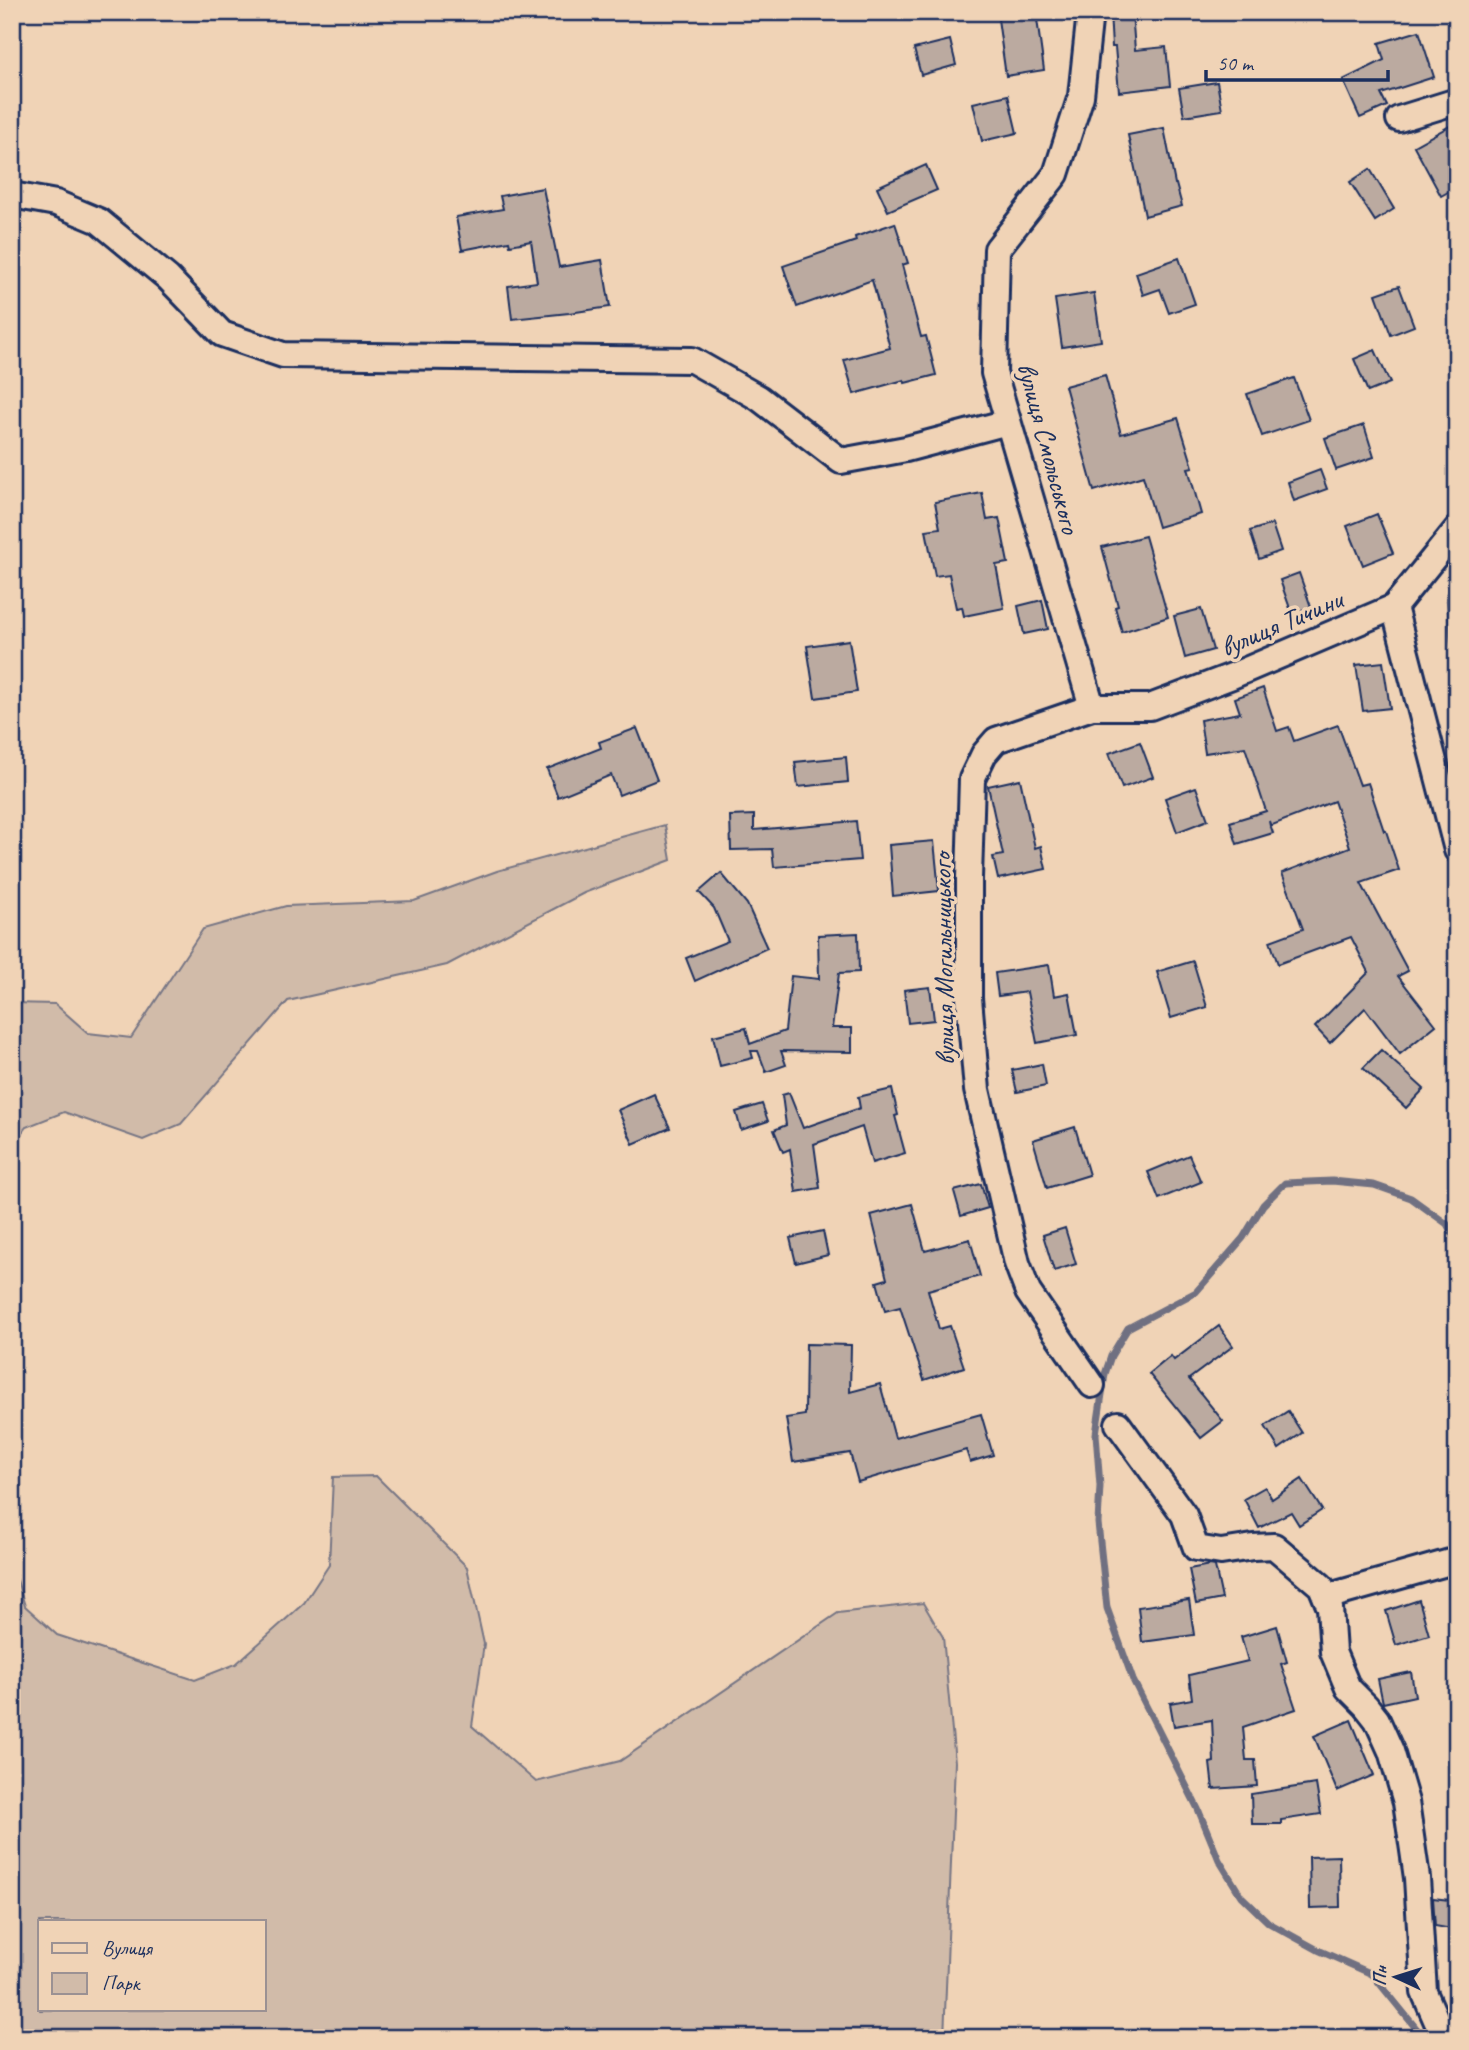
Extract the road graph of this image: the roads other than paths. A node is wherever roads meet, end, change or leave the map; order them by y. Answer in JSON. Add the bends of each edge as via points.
{"nodes":[{"id":1,"x":1090,"y":12,"type":"edge"},
{"id":2,"x":1457,"y":101,"type":"edge"},
{"id":3,"x":1399,"y":119,"type":"dead end"},
{"id":4,"x":12,"y":195,"type":"edge"},
{"id":5,"x":1007,"y":422,"type":"junction"},
{"id":6,"x":1457,"y":529,"type":"edge"},
{"id":7,"x":1394,"y":607,"type":"junction"},
{"id":8,"x":1092,"y":707,"type":"junction"},
{"id":9,"x":1457,"y":850,"type":"edge"},
{"id":10,"x":1092,"y":1385,"type":"dead end"},
{"id":11,"x":1118,"y":1424,"type":"dead end"},
{"id":12,"x":1457,"y":1560,"type":"edge"},
{"id":13,"x":1326,"y":1597,"type":"junction"},
{"id":14,"x":1444,"y":2038,"type":"edge"}],
"edges":[{"from":1,"to":5,"type":"street","name":"вулиця Смольського","via":[[1081,96],[1056,174],[997,249],[994,373]]},
{"from":2,"to":3,"type":"street"},
{"from":4,"to":5,"type":"street","via":[[56,203],[99,221],[168,278],[222,334],[283,355],[692,360],[759,398],[841,460],[906,449]]},
{"from":5,"to":8,"type":"street","name":"вулиця Смольського"},
{"from":6,"to":7,"type":"street","name":"вулиця Тичини"},
{"from":7,"to":8,"type":"street","name":"вулиця Тичини","via":[[1150,707]]},
{"from":7,"to":9,"type":"street"},
{"from":8,"to":10,"type":"street","name":"вулиця Могильницького","via":[[996,740],[984,754],[972,779],[969,878],[969,998],[977,1090],[1017,1263],[1028,1292]]},
{"from":11,"to":13,"type":"street","via":[[1184,1515],[1196,1548],[1221,1552],[1274,1546],[1321,1586]]},
{"from":12,"to":13,"type":"street"},
{"from":13,"to":14,"type":"street","via":[[1333,1652],[1348,1688],[1377,1720],[1406,1802],[1417,1878],[1424,1992]]}]}
